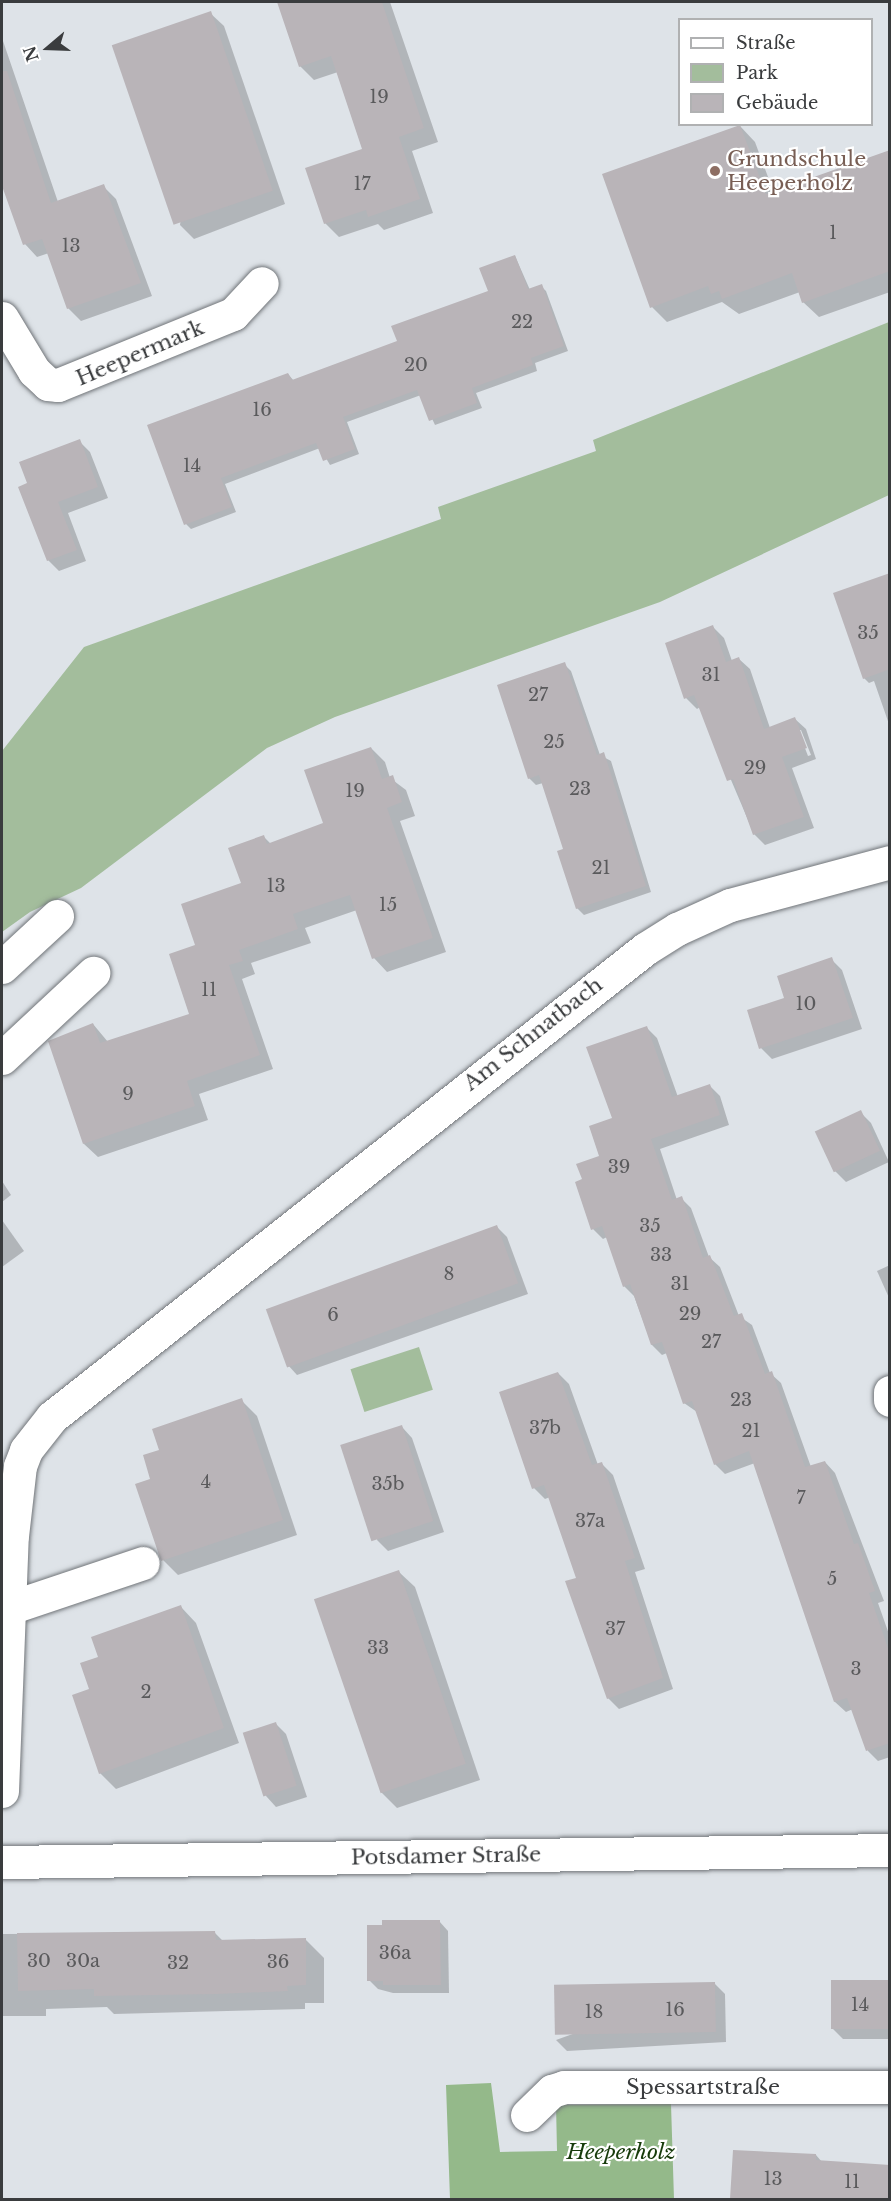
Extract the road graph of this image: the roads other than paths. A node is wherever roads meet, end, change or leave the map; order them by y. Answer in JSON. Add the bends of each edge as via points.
{"nodes":[{"id":1,"x":262,"y":283,"type":"dead end"},
{"id":2,"x":2,"y":318,"type":"edge"},
{"id":3,"x":890,"y":862,"type":"edge"},
{"id":4,"x":57,"y":916,"type":"dead end"},
{"id":5,"x":2,"y":967,"type":"edge"},
{"id":6,"x":93,"y":973,"type":"dead end"},
{"id":7,"x":2,"y":1058,"type":"edge"},
{"id":8,"x":10,"y":1526,"type":"edge"},
{"id":9,"x":143,"y":1563,"type":"dead end"},
{"id":10,"x":7,"y":1622,"type":"edge"},
{"id":11,"x":2,"y":1791,"type":"edge"},
{"id":12,"x":890,"y":1850,"type":"edge"},
{"id":13,"x":2,"y":1862,"type":"edge"},
{"id":14,"x":890,"y":2087,"type":"edge"},
{"id":15,"x":527,"y":2115,"type":"dead end"}],
"edges":[{"from":1,"to":2,"type":"street","name":"Heepermark","via":[[233,314],[58,385],[48,384],[34,371]]},
{"from":3,"to":8,"type":"street","name":"Am Schnatbach","via":[[730,905],[677,929],[616,969],[52,1417],[26,1450]]},
{"from":4,"to":5,"type":"street"},
{"from":6,"to":7,"type":"street"},
{"from":8,"to":10,"type":"street"},
{"from":9,"to":10,"type":"street"},
{"from":10,"to":11,"type":"street"},
{"from":12,"to":13,"type":"street","name":"Potsdamer Straße"},
{"from":14,"to":15,"type":"street","name":"Spessartstraße","via":[[564,2087],[552,2091]]}]}
